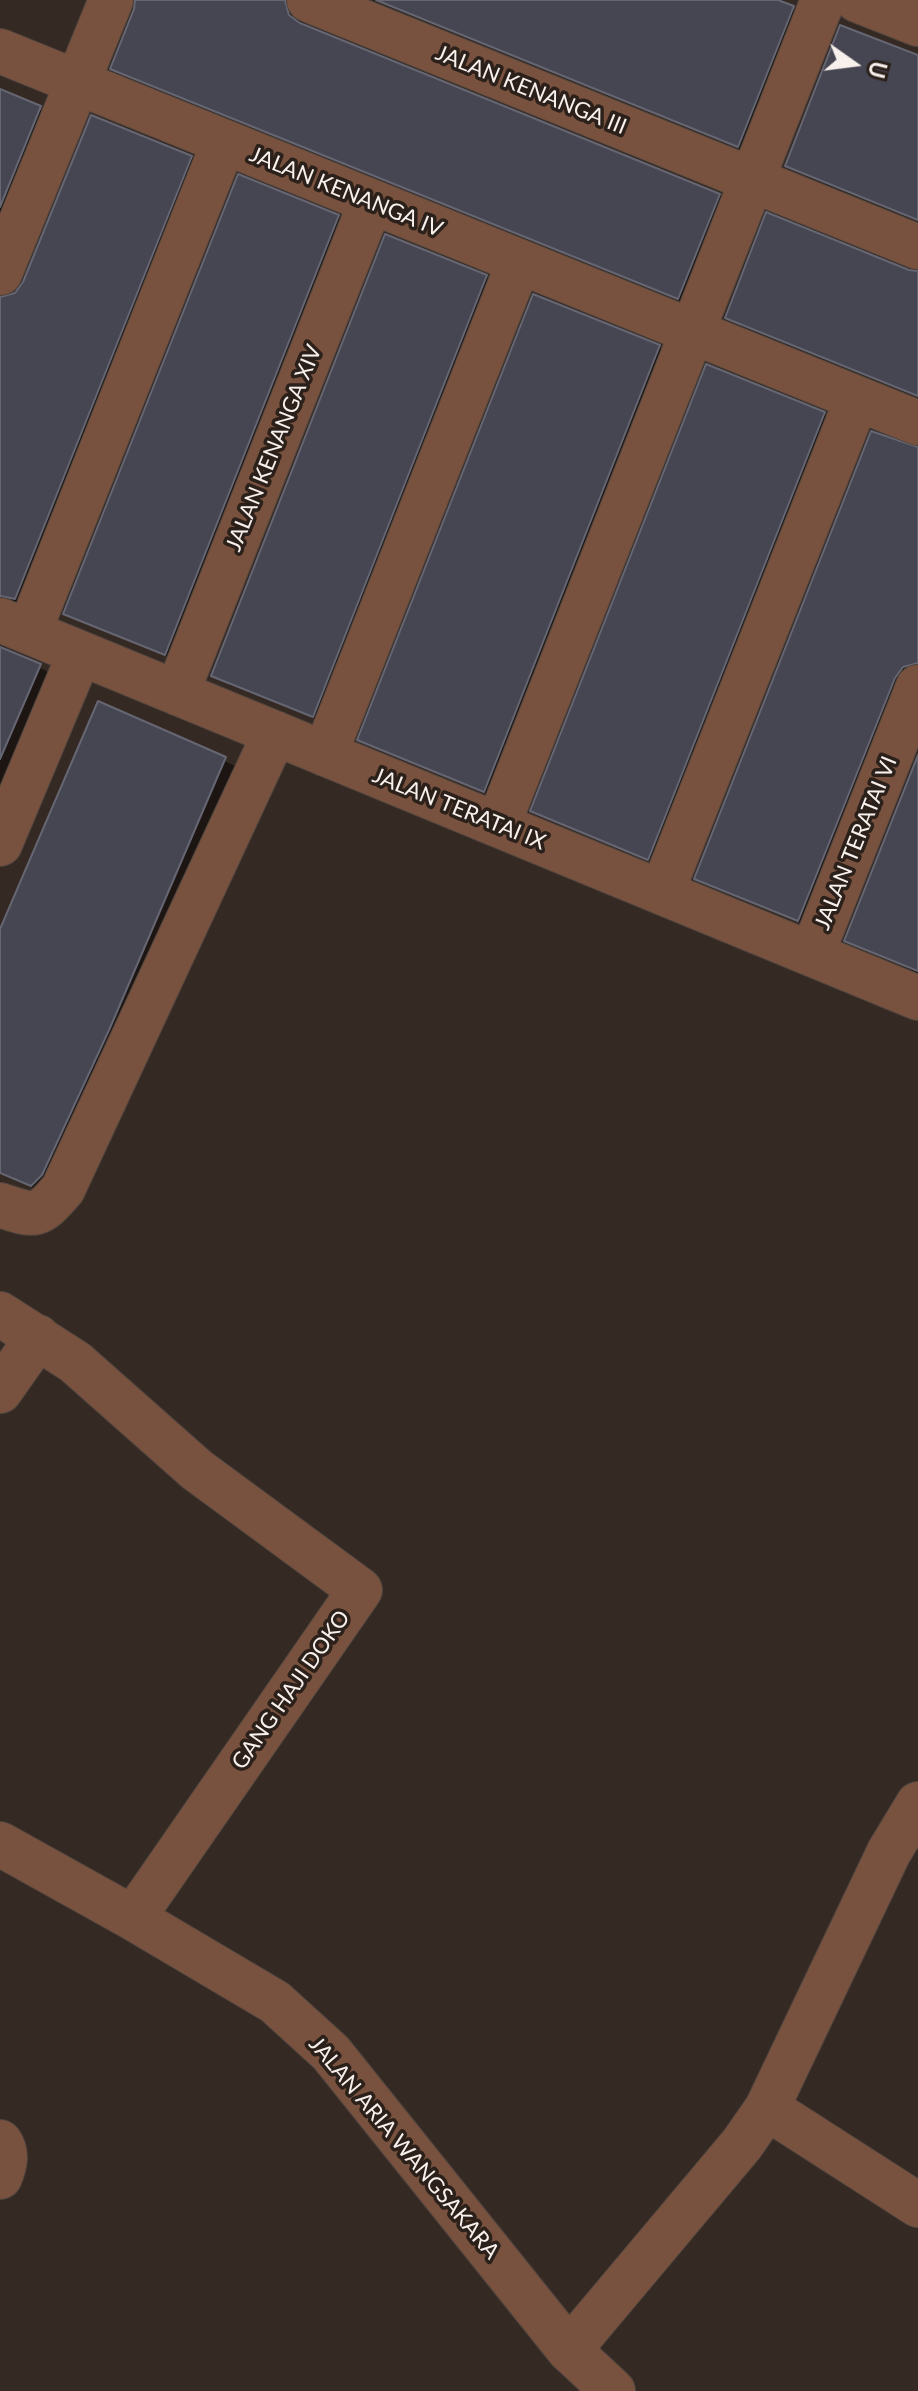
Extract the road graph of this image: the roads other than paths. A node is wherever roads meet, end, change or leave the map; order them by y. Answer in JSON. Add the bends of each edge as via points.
{"nodes":[{"id":1,"x":111,"y":0,"type":"edge"},
{"id":2,"x":309,"y":0,"type":"edge"},
{"id":3,"x":823,"y":0,"type":"edge"},
{"id":4,"x":857,"y":0,"type":"edge"},
{"id":5,"x":918,"y":24,"type":"edge"},
{"id":6,"x":0,"y":51,"type":"edge"},
{"id":7,"x":77,"y":83,"type":"junction"},
{"id":8,"x":224,"y":142,"type":"junction"},
{"id":9,"x":753,"y":180,"type":"junction"},
{"id":10,"x":371,"y":202,"type":"junction"},
{"id":11,"x":918,"y":247,"type":"edge"},
{"id":12,"x":519,"y":262,"type":"junction"},
{"id":13,"x":0,"y":273,"type":"edge"},
{"id":14,"x":693,"y":332,"type":"junction"},
{"id":15,"x":857,"y":399,"type":"junction"},
{"id":16,"x":918,"y":423,"type":"edge"},
{"id":17,"x":15,"y":626,"type":"edge"},
{"id":18,"x":80,"y":653,"type":"junction"},
{"id":19,"x":918,"y":687,"type":"edge"},
{"id":20,"x":177,"y":693,"type":"junction"},
{"id":21,"x":275,"y":733,"type":"junction"},
{"id":22,"x":325,"y":754,"type":"junction"},
{"id":23,"x":498,"y":825,"type":"junction"},
{"id":24,"x":0,"y":844,"type":"edge"},
{"id":25,"x":662,"y":892,"type":"junction"},
{"id":26,"x":812,"y":954,"type":"junction"},
{"id":27,"x":918,"y":998,"type":"edge"},
{"id":28,"x":0,"y":1205,"type":"edge"},
{"id":29,"x":0,"y":1314,"type":"edge"},
{"id":30,"x":38,"y":1337,"type":"junction"},
{"id":31,"x":0,"y":1391,"type":"edge"},
{"id":32,"x":918,"y":1804,"type":"edge"},
{"id":33,"x":0,"y":1844,"type":"edge"},
{"id":34,"x":133,"y":1918,"type":"junction"},
{"id":35,"x":767,"y":2108,"type":"junction"},
{"id":36,"x":0,"y":2142,"type":"edge"},
{"id":37,"x":0,"y":2177,"type":"edge"},
{"id":38,"x":918,"y":2205,"type":"edge"},
{"id":39,"x":569,"y":2350,"type":"junction"},
{"id":40,"x":613,"y":2391,"type":"edge"}],
"edges":[{"from":1,"to":7,"type":"street"},
{"from":2,"to":9,"type":"street","name":"JALAN KENANGA III"},
{"from":3,"to":9,"type":"street"},
{"from":4,"to":5,"type":"street"},
{"from":6,"to":7,"type":"street","name":"JALAN KENANGA IV"},
{"from":7,"to":8,"type":"street","name":"JALAN KENANGA IV"},
{"from":7,"to":13,"type":"street"},
{"from":8,"to":10,"type":"street","name":"JALAN KENANGA IV"},
{"from":8,"to":17,"type":"street"},
{"from":9,"to":11,"type":"street","name":"JALAN KENANGA III"},
{"from":9,"to":14,"type":"street"},
{"from":10,"to":12,"type":"street","name":"JALAN KENANGA IV"},
{"from":10,"to":20,"type":"street","name":"JALAN KENANGA XIV"},
{"from":12,"to":14,"type":"street","name":"JALAN KENANGA IV"},
{"from":12,"to":22,"type":"street"},
{"from":14,"to":15,"type":"street","name":"JALAN KENANGA IV"},
{"from":14,"to":23,"type":"street"},
{"from":15,"to":16,"type":"street","name":"JALAN KENANGA IV"},
{"from":15,"to":25,"type":"street"},
{"from":17,"to":18,"type":"street","name":"JALAN TERATAI IX"},
{"from":18,"to":20,"type":"street","name":"JALAN TERATAI IX"},
{"from":18,"to":24,"type":"street"},
{"from":19,"to":26,"type":"street","name":"JALAN TERATAI VI"},
{"from":20,"to":21,"type":"street","name":"JALAN TERATAI IX"},
{"from":21,"to":22,"type":"street","name":"JALAN TERATAI IX"},
{"from":21,"to":28,"type":"street","via":[[63,1189],[45,1210],[27,1214]]},
{"from":22,"to":23,"type":"street","name":"JALAN TERATAI IX"},
{"from":23,"to":25,"type":"street","name":"JALAN TERATAI IX"},
{"from":25,"to":26,"type":"street","name":"JALAN TERATAI IX"},
{"from":26,"to":27,"type":"street","name":"JALAN TERATAI IX"},
{"from":29,"to":30,"type":"street"},
{"from":30,"to":31,"type":"street"},
{"from":30,"to":34,"type":"street","name":"GANG HAJI DOKO","via":[[75,1362],[197,1470],[360,1590]]},
{"from":32,"to":35,"type":"street","via":[[889,1852]]},
{"from":33,"to":34,"type":"street","name":"JALAN ARIA WANGSAKARA"},
{"from":34,"to":39,"type":"street","name":"JALAN ARIA WANGSAKARA","via":[[275,2002],[331,2053]]},
{"from":35,"to":38,"type":"street"},
{"from":35,"to":39,"type":"street"},
{"from":36,"to":37,"type":"street","via":[[6,2161]]},
{"from":39,"to":40,"type":"street","name":"JALAN ARIA WANGSAKARA"}]}
